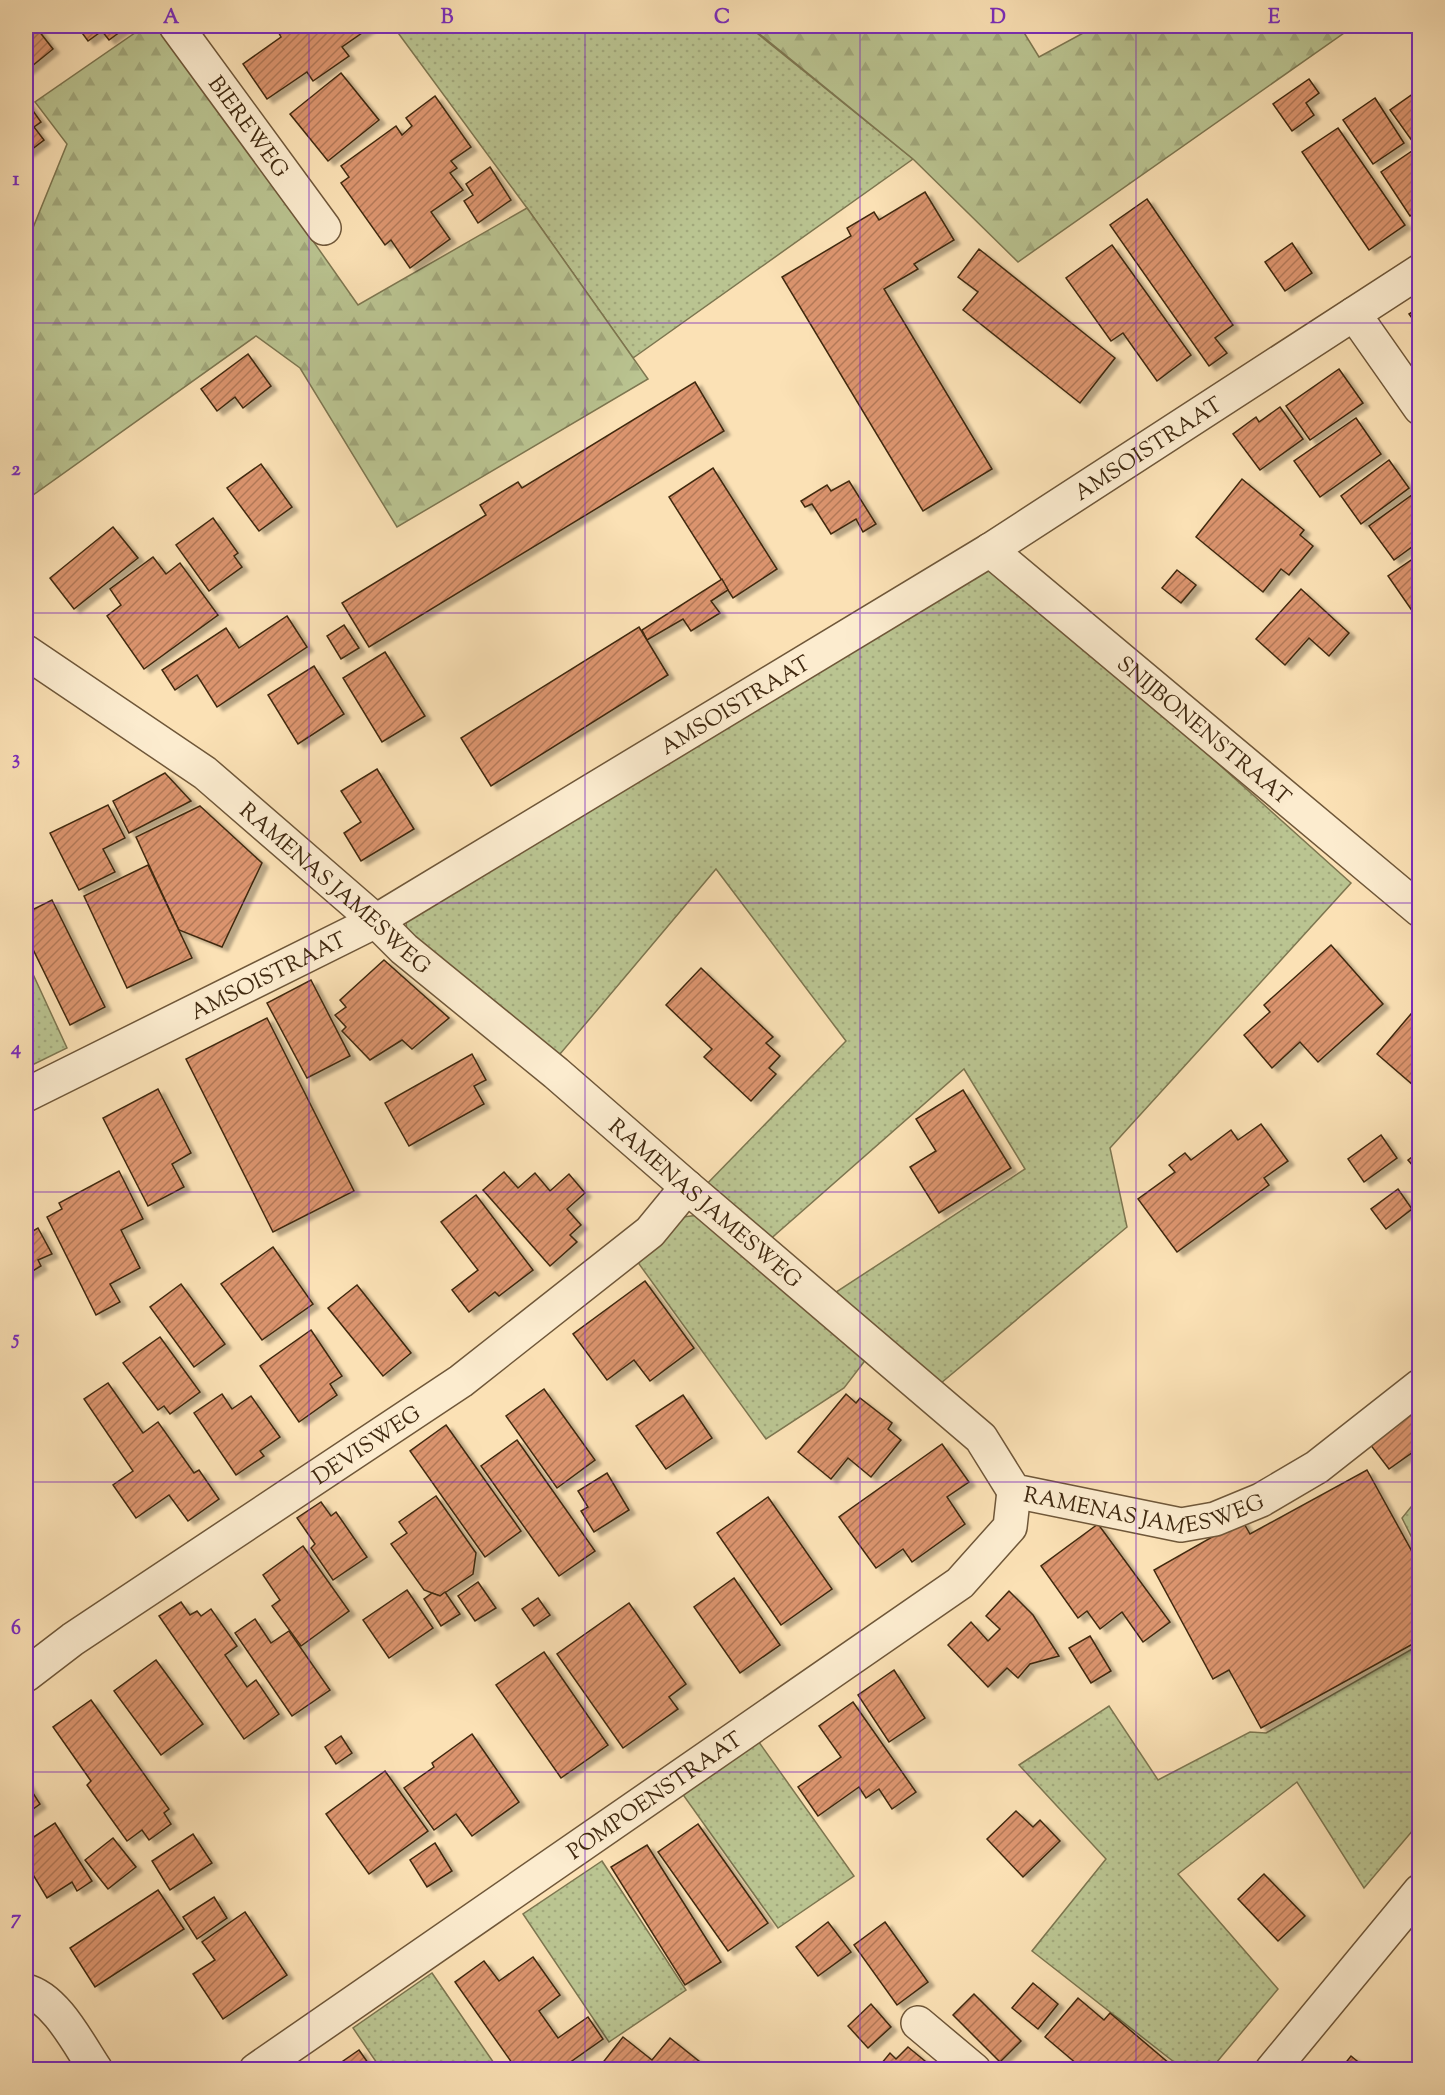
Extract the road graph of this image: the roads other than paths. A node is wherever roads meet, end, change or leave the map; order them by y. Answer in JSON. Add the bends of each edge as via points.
{"nodes":[{"id":1,"x":176,"y":26,"type":"edge"},
{"id":2,"x":324,"y":228,"type":"dead end"},
{"id":3,"x":1419,"y":271,"type":"edge"},
{"id":4,"x":1354,"y":314,"type":"junction"},
{"id":5,"x":1419,"y":408,"type":"edge"},
{"id":6,"x":990,"y":550,"type":"junction"},
{"id":7,"x":26,"y":652,"type":"edge"},
{"id":8,"x":1419,"y":910,"type":"edge"},
{"id":9,"x":376,"y":921,"type":"junction"},
{"id":10,"x":26,"y":1095,"type":"edge"},
{"id":11,"x":687,"y":1187,"type":"junction"},
{"id":12,"x":1419,"y":1386,"type":"edge"},
{"id":13,"x":1014,"y":1491,"type":"junction"},
{"id":14,"x":26,"y":1675,"type":"edge"},
{"id":15,"x":1415,"y":1904,"type":"edge"},
{"id":16,"x":26,"y":1991,"type":"edge"},
{"id":17,"x":918,"y":2023,"type":"dead end"},
{"id":18,"x":96,"y":2070,"type":"edge"},
{"id":19,"x":256,"y":2070,"type":"edge"},
{"id":20,"x":974,"y":2070,"type":"edge"},
{"id":21,"x":1272,"y":2070,"type":"edge"}],
"edges":[{"from":1,"to":2,"type":"street","name":"BIEREWEG"},
{"from":3,"to":4,"type":"street","name":"AMSOISTRAAT"},
{"from":4,"to":5,"type":"street"},
{"from":4,"to":6,"type":"street","name":"AMSOISTRAAT"},
{"from":6,"to":8,"type":"street","name":"SNIJBONENSTRAAT"},
{"from":6,"to":9,"type":"street","name":"AMSOISTRAAT"},
{"from":7,"to":9,"type":"street","name":"RAMENAS JAMESWEG","via":[[205,773]]},
{"from":9,"to":10,"type":"street","name":"AMSOISTRAAT"},
{"from":9,"to":11,"type":"street","name":"RAMENAS JAMESWEG"},
{"from":11,"to":13,"type":"street","name":"RAMENAS JAMESWEG","via":[[981,1438]]},
{"from":11,"to":14,"type":"street","name":"DEVISWEG","via":[[650,1232],[461,1381],[244,1524]]},
{"from":12,"to":13,"type":"street","name":"RAMENAS JAMESWEG","via":[[1317,1467],[1262,1500],[1215,1519],[1181,1525]]},
{"from":13,"to":19,"type":"street","name":"POMPOENSTRAAT","via":[[1010,1527],[960,1583]]},
{"from":15,"to":21,"type":"street"},
{"from":16,"to":18,"type":"street","via":[[55,2010]]},
{"from":17,"to":20,"type":"street"}]}
